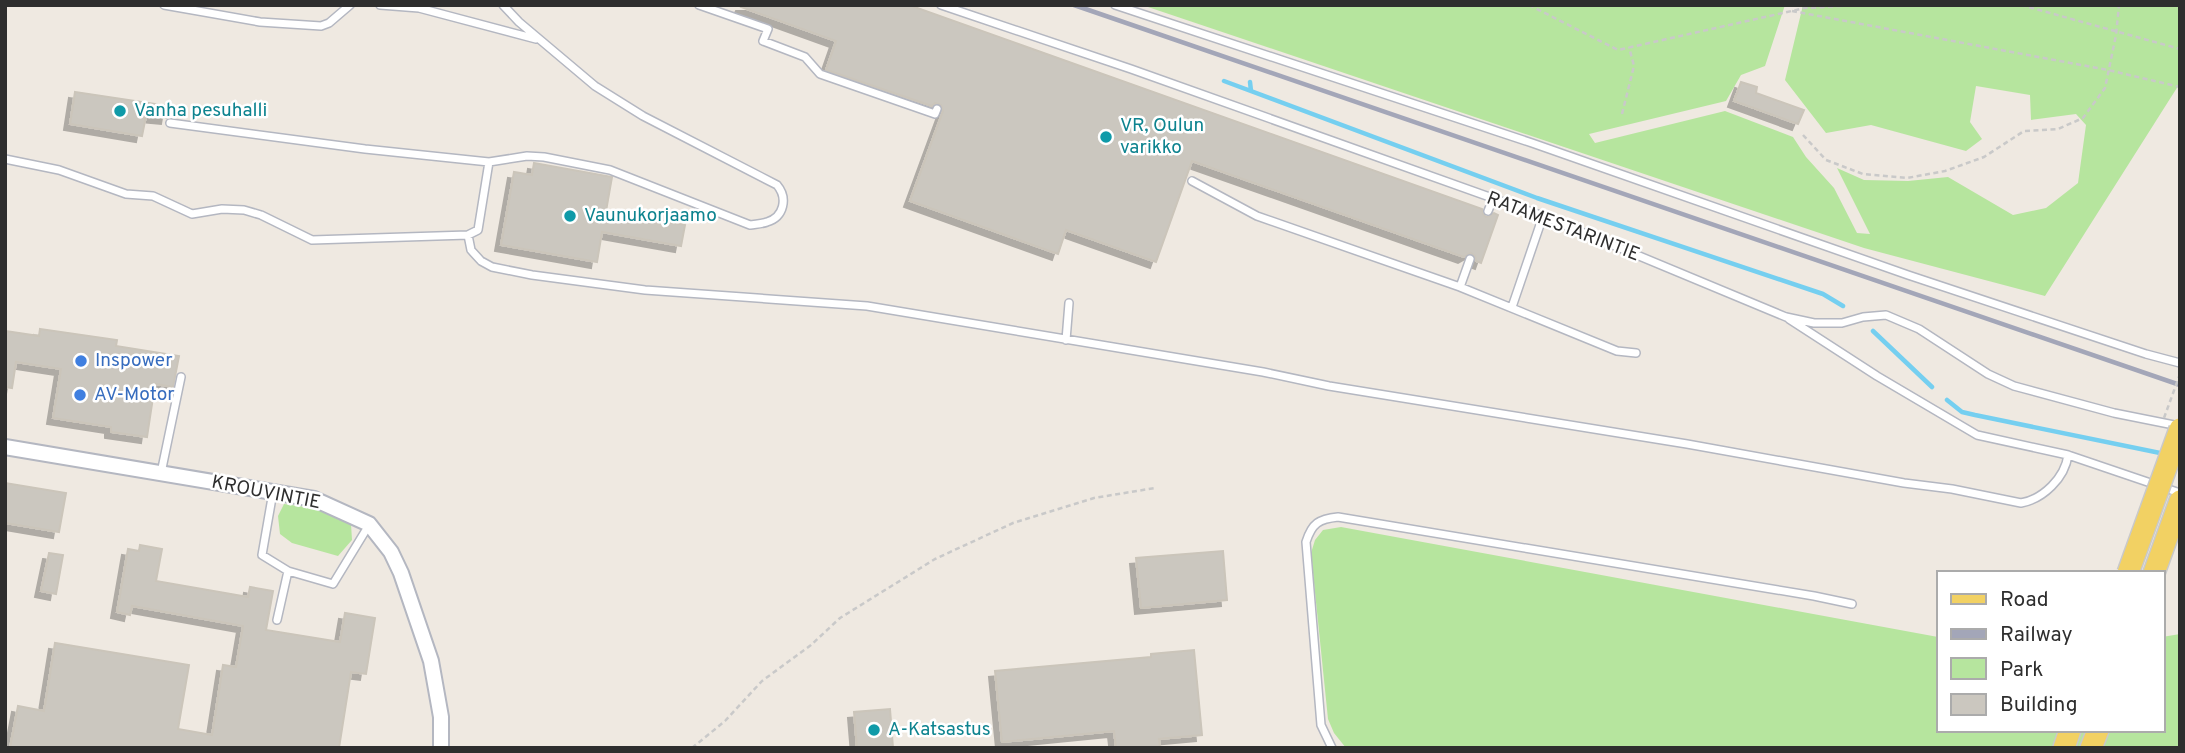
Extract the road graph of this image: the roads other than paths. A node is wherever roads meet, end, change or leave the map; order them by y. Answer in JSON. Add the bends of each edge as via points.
{"nodes":[{"id":1,"x":164,"y":5,"type":"edge"},
{"id":2,"x":350,"y":5,"type":"edge"},
{"id":3,"x":380,"y":5,"type":"edge"},
{"id":4,"x":503,"y":5,"type":"edge"},
{"id":5,"x":699,"y":5,"type":"edge"},
{"id":6,"x":941,"y":5,"type":"edge"},
{"id":7,"x":1115,"y":5,"type":"edge"},
{"id":8,"x":540,"y":40,"type":"junction"},
{"id":9,"x":937,"y":109,"type":"dead end"},
{"id":10,"x":170,"y":123,"type":"dead end"},
{"id":11,"x":5,"y":159,"type":"edge"},
{"id":12,"x":489,"y":162,"type":"junction"},
{"id":13,"x":1192,"y":181,"type":"dead end"},
{"id":14,"x":1493,"y":199,"type":"junction"},
{"id":15,"x":1488,"y":211,"type":"dead end"},
{"id":16,"x":1543,"y":216,"type":"junction"},
{"id":17,"x":468,"y":235,"type":"junction"},
{"id":18,"x":1470,"y":259,"type":"dead end"},
{"id":19,"x":1460,"y":287,"type":"junction"},
{"id":20,"x":1069,"y":303,"type":"dead end"},
{"id":21,"x":1512,"y":307,"type":"junction"},
{"id":22,"x":1786,"y":317,"type":"junction"},
{"id":23,"x":1066,"y":340,"type":"junction"},
{"id":24,"x":1636,"y":354,"type":"dead end"},
{"id":25,"x":2180,"y":363,"type":"edge"},
{"id":26,"x":181,"y":377,"type":"dead end"},
{"id":27,"x":2180,"y":428,"type":"edge"},
{"id":28,"x":5,"y":447,"type":"edge"},
{"id":29,"x":2068,"y":455,"type":"junction"},
{"id":30,"x":161,"y":473,"type":"junction"},
{"id":31,"x":273,"y":492,"type":"junction"},
{"id":32,"x":2180,"y":493,"type":"edge"},
{"id":33,"x":2180,"y":501,"type":"edge"},
{"id":34,"x":369,"y":524,"type":"junction"},
{"id":35,"x":288,"y":571,"type":"junction"},
{"id":36,"x":2128,"y":571,"type":"edge"},
{"id":37,"x":2155,"y":571,"type":"edge"},
{"id":38,"x":1852,"y":604,"type":"dead end"},
{"id":39,"x":277,"y":621,"type":"dead end"},
{"id":40,"x":441,"y":748,"type":"edge"},
{"id":41,"x":1332,"y":748,"type":"edge"}],
"edges":[{"from":1,"to":2,"type":"lane","via":[[260,22],[321,26]]},
{"from":3,"to":8,"type":"lane","via":[[419,8]]},
{"from":4,"to":8,"type":"lane"},
{"from":5,"to":9,"type":"lane","via":[[768,29],[764,41],[805,57],[820,74],[935,114]]},
{"from":6,"to":14,"type":"lane","name":"RATAMESTARINTIE"},
{"from":7,"to":25,"type":"lane"},
{"from":8,"to":12,"type":"lane","via":[[595,86],[643,116],[777,186],[784,193],[780,211],[766,223],[750,225],[610,170],[527,156]]},
{"from":10,"to":12,"type":"lane"},
{"from":11,"to":17,"type":"lane","via":[[59,170],[126,194],[153,196],[192,214],[244,209],[312,240]]},
{"from":12,"to":17,"type":"lane","via":[[478,230]]},
{"from":13,"to":19,"type":"lane","via":[[1257,216]]},
{"from":14,"to":15,"type":"lane"},
{"from":14,"to":16,"type":"lane","name":"RATAMESTARINTIE"},
{"from":16,"to":21,"type":"lane"},
{"from":16,"to":22,"type":"lane","name":"RATAMESTARINTIE"},
{"from":17,"to":23,"type":"lane","via":[[471,250],[481,261],[533,275],[645,290],[867,306]]},
{"from":18,"to":19,"type":"lane"},
{"from":19,"to":21,"type":"lane"},
{"from":20,"to":23,"type":"lane"},
{"from":21,"to":24,"type":"lane","via":[[1585,339]]},
{"from":22,"to":27,"type":"lane","name":"RATAMESTARINTIE","via":[[1842,323],[1886,315],[1919,329],[2014,386]]},
{"from":22,"to":29,"type":"lane","via":[[1978,435]]},
{"from":23,"to":29,"type":"lane","via":[[2021,503],[2042,495],[2064,470]]},
{"from":26,"to":30,"type":"lane"},
{"from":27,"to":36,"type":"main road","bridge":true},
{"from":28,"to":30,"type":"street","name":"KROUVINTIE"},
{"from":29,"to":32,"type":"lane"},
{"from":30,"to":31,"type":"street","name":"KROUVINTIE"},
{"from":31,"to":34,"type":"street","name":"KROUVINTIE","via":[[314,499]]},
{"from":31,"to":35,"type":"lane","via":[[262,555]]},
{"from":33,"to":37,"type":"main road"},
{"from":34,"to":35,"type":"lane","via":[[333,583]]},
{"from":34,"to":40,"type":"street","name":"KROUVINTIE","via":[[401,573],[432,661]]},
{"from":35,"to":39,"type":"lane"},
{"from":38,"to":41,"type":"lane","via":[[1338,517],[1321,518],[1306,542],[1321,725]]}]}
